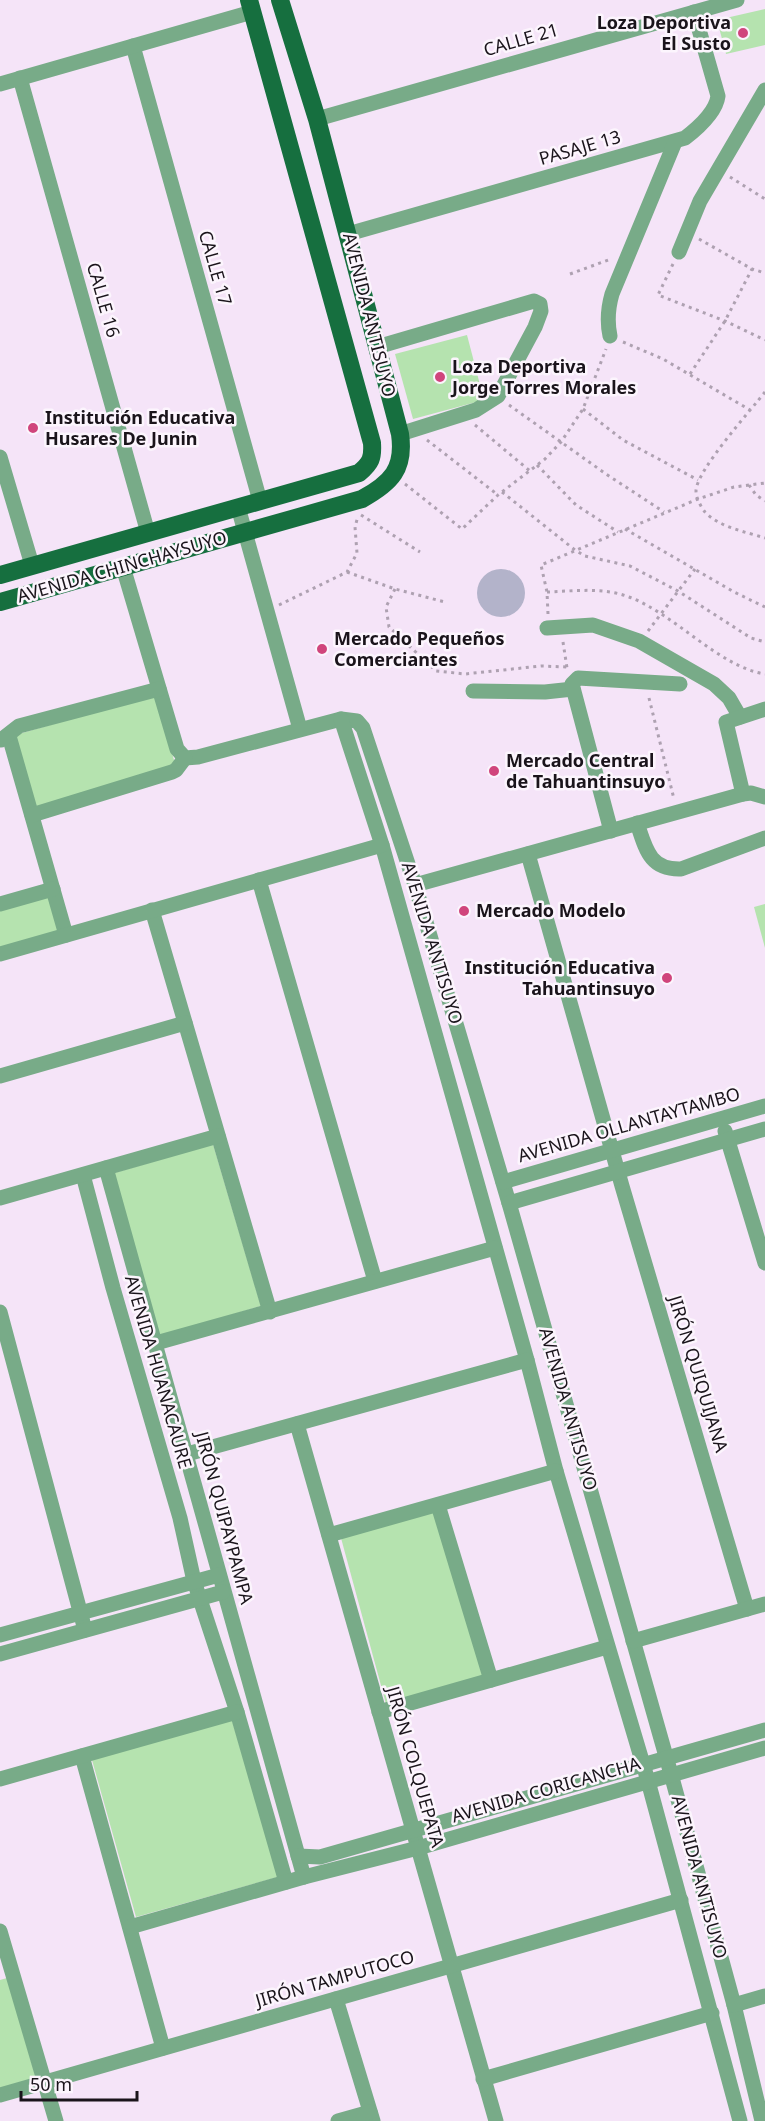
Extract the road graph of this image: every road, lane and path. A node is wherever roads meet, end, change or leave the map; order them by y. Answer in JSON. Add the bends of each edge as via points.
{"nodes":[{"id":1,"x":737,"y":0,"type":"edge"},
{"id":2,"x":284,"y":1,"type":"edge"},
{"id":3,"x":250,"y":6,"type":"edge"},
{"id":4,"x":694,"y":12,"type":"junction"},
{"id":5,"x":133,"y":46,"type":"junction"},
{"id":6,"x":20,"y":78,"type":"junction"},
{"id":7,"x":0,"y":84,"type":"edge"},
{"id":8,"x":765,"y":90,"type":"edge"},
{"id":9,"x":317,"y":119,"type":"junction"},
{"id":10,"x":675,"y":142,"type":"junction"},
{"id":11,"x":718,"y":169,"type":"junction"},
{"id":12,"x":765,"y":199,"type":"edge"},
{"id":13,"x":687,"y":232,"type":"junction"},
{"id":14,"x":348,"y":234,"type":"junction"},
{"id":15,"x":679,"y":252,"type":"joint"},
{"id":16,"x":628,"y":253,"type":"junction"},
{"id":17,"x":752,"y":269,"type":"junction"},
{"id":18,"x":765,"y":273,"type":"edge"},
{"id":19,"x":570,"y":274,"type":"dead end"},
{"id":20,"x":725,"y":321,"type":"junction"},
{"id":21,"x":610,"y":336,"type":"junction"},
{"id":22,"x":765,"y":340,"type":"edge"},
{"id":23,"x":377,"y":347,"type":"junction"},
{"id":24,"x":690,"y":374,"type":"junction"},
{"id":25,"x":765,"y":392,"type":"edge"},
{"id":26,"x":498,"y":396,"type":"junction"},
{"id":27,"x":761,"y":397,"type":"junction"},
{"id":28,"x":765,"y":400,"type":"edge"},
{"id":29,"x":583,"y":409,"type":"junction"},
{"id":30,"x":750,"y":410,"type":"junction"},
{"id":31,"x":463,"y":414,"type":"junction"},
{"id":32,"x":423,"y":427,"type":"junction"},
{"id":33,"x":400,"y":434,"type":"junction"},
{"id":34,"x":561,"y":442,"type":"junction"},
{"id":35,"x":0,"y":457,"type":"edge"},
{"id":36,"x":537,"y":465,"type":"junction"},
{"id":37,"x":530,"y":471,"type":"junction"},
{"id":38,"x":393,"y":474,"type":"junction"},
{"id":39,"x":699,"y":481,"type":"junction"},
{"id":40,"x":765,"y":483,"type":"edge"},
{"id":41,"x":749,"y":485,"type":"junction"},
{"id":42,"x":502,"y":492,"type":"junction"},
{"id":43,"x":498,"y":495,"type":"junction"},
{"id":44,"x":698,"y":499,"type":"junction"},
{"id":45,"x":260,"y":501,"type":"junction"},
{"id":46,"x":765,"y":501,"type":"edge"},
{"id":47,"x":238,"y":507,"type":"junction"},
{"id":48,"x":355,"y":508,"type":"junction"},
{"id":49,"x":665,"y":513,"type":"junction"},
{"id":50,"x":625,"y":530,"type":"junction"},
{"id":51,"x":244,"y":532,"type":"junction"},
{"id":52,"x":618,"y":532,"type":"junction"},
{"id":53,"x":148,"y":533,"type":"junction"},
{"id":54,"x":765,"y":538,"type":"edge"},
{"id":55,"x":575,"y":550,"type":"junction"},
{"id":56,"x":420,"y":552,"type":"dead end"},
{"id":57,"x":32,"y":566,"type":"junction"},
{"id":58,"x":123,"y":567,"type":"junction"},
{"id":59,"x":695,"y":568,"type":"junction"},
{"id":60,"x":347,"y":572,"type":"junction"},
{"id":61,"x":0,"y":575,"type":"edge"},
{"id":62,"x":395,"y":589,"type":"junction"},
{"id":63,"x":678,"y":591,"type":"junction"},
{"id":64,"x":547,"y":592,"type":"junction"},
{"id":65,"x":0,"y":602,"type":"edge"},
{"id":66,"x":445,"y":602,"type":"dead end"},
{"id":67,"x":765,"y":607,"type":"edge"},
{"id":68,"x":267,"y":611,"type":"junction"},
{"id":69,"x":661,"y":614,"type":"junction"},
{"id":70,"x":554,"y":628,"type":"junction"},
{"id":71,"x":639,"y":642,"type":"junction"},
{"id":72,"x":765,"y":642,"type":"edge"},
{"id":73,"x":765,"y":674,"type":"edge"},
{"id":74,"x":573,"y":679,"type":"junction"},
{"id":75,"x":645,"y":682,"type":"junction"},
{"id":76,"x":680,"y":684,"type":"dead end"},
{"id":77,"x":159,"y":689,"type":"junction"},
{"id":78,"x":473,"y":691,"type":"dead end"},
{"id":79,"x":765,"y":709,"type":"edge"},
{"id":80,"x":341,"y":719,"type":"junction"},
{"id":81,"x":733,"y":719,"type":"junction"},
{"id":82,"x":300,"y":729,"type":"junction"},
{"id":83,"x":4,"y":738,"type":"edge"},
{"id":84,"x":184,"y":758,"type":"junction"},
{"id":85,"x":743,"y":794,"type":"junction"},
{"id":86,"x":765,"y":797,"type":"edge"},
{"id":87,"x":678,"y":812,"type":"junction"},
{"id":88,"x":32,"y":815,"type":"junction"},
{"id":89,"x":637,"y":823,"type":"junction"},
{"id":90,"x":611,"y":831,"type":"junction"},
{"id":91,"x":765,"y":838,"type":"edge"},
{"id":92,"x":382,"y":845,"type":"junction"},
{"id":93,"x":528,"y":854,"type":"junction"},
{"id":94,"x":259,"y":880,"type":"junction"},
{"id":95,"x":415,"y":885,"type":"junction"},
{"id":96,"x":52,"y":889,"type":"junction"},
{"id":97,"x":0,"y":904,"type":"edge"},
{"id":98,"x":152,"y":910,"type":"junction"},
{"id":99,"x":66,"y":935,"type":"junction"},
{"id":100,"x":0,"y":954,"type":"edge"},
{"id":101,"x":184,"y":1023,"type":"junction"},
{"id":102,"x":0,"y":1076,"type":"edge"},
{"id":103,"x":765,"y":1106,"type":"edge"},
{"id":104,"x":721,"y":1118,"type":"junction"},
{"id":105,"x":765,"y":1129,"type":"edge"},
{"id":106,"x":218,"y":1136,"type":"junction"},
{"id":107,"x":728,"y":1140,"type":"junction"},
{"id":108,"x":611,"y":1150,"type":"junction"},
{"id":109,"x":106,"y":1168,"type":"junction"},
{"id":110,"x":618,"y":1173,"type":"junction"},
{"id":111,"x":83,"y":1175,"type":"junction"},
{"id":112,"x":503,"y":1182,"type":"junction"},
{"id":113,"x":0,"y":1198,"type":"edge"},
{"id":114,"x":509,"y":1203,"type":"junction"},
{"id":115,"x":495,"y":1248,"type":"junction"},
{"id":116,"x":764,"y":1257,"type":"edge"},
{"id":117,"x":375,"y":1281,"type":"junction"},
{"id":118,"x":0,"y":1312,"type":"edge"},
{"id":119,"x":270,"y":1312,"type":"junction"},
{"id":120,"x":156,"y":1343,"type":"junction"},
{"id":121,"x":527,"y":1360,"type":"junction"},
{"id":122,"x":297,"y":1424,"type":"junction"},
{"id":123,"x":187,"y":1454,"type":"junction"},
{"id":124,"x":556,"y":1471,"type":"junction"},
{"id":125,"x":438,"y":1505,"type":"junction"},
{"id":126,"x":329,"y":1535,"type":"junction"},
{"id":127,"x":219,"y":1575,"type":"junction"},
{"id":128,"x":194,"y":1581,"type":"junction"},
{"id":129,"x":223,"y":1592,"type":"junction"},
{"id":130,"x":200,"y":1598,"type":"junction"},
{"id":131,"x":765,"y":1604,"type":"edge"},
{"id":132,"x":747,"y":1609,"type":"junction"},
{"id":133,"x":79,"y":1612,"type":"junction"},
{"id":134,"x":85,"y":1630,"type":"junction"},
{"id":135,"x":0,"y":1635,"type":"edge"},
{"id":136,"x":633,"y":1641,"type":"junction"},
{"id":137,"x":607,"y":1647,"type":"junction"},
{"id":138,"x":0,"y":1654,"type":"edge"},
{"id":139,"x":490,"y":1680,"type":"junction"},
{"id":140,"x":237,"y":1712,"type":"junction"},
{"id":141,"x":379,"y":1712,"type":"junction"},
{"id":142,"x":765,"y":1730,"type":"edge"},
{"id":143,"x":765,"y":1748,"type":"edge"},
{"id":144,"x":82,"y":1756,"type":"junction"},
{"id":145,"x":666,"y":1758,"type":"junction"},
{"id":146,"x":643,"y":1765,"type":"junction"},
{"id":147,"x":671,"y":1774,"type":"junction"},
{"id":148,"x":0,"y":1779,"type":"edge"},
{"id":149,"x":648,"y":1781,"type":"junction"},
{"id":150,"x":413,"y":1830,"type":"junction"},
{"id":151,"x":418,"y":1848,"type":"junction"},
{"id":152,"x":298,"y":1856,"type":"junction"},
{"id":153,"x":304,"y":1877,"type":"junction"},
{"id":154,"x":286,"y":1882,"type":"junction"},
{"id":155,"x":681,"y":1900,"type":"junction"},
{"id":156,"x":130,"y":1928,"type":"junction"},
{"id":157,"x":0,"y":1931,"type":"edge"},
{"id":158,"x":452,"y":1966,"type":"junction"},
{"id":159,"x":5,"y":1970,"type":"edge"},
{"id":160,"x":765,"y":1996,"type":"edge"},
{"id":161,"x":336,"y":1999,"type":"junction"},
{"id":162,"x":734,"y":2005,"type":"junction"},
{"id":163,"x":712,"y":2013,"type":"junction"},
{"id":164,"x":163,"y":2048,"type":"junction"},
{"id":165,"x":483,"y":2079,"type":"junction"},
{"id":166,"x":44,"y":2082,"type":"junction"},
{"id":167,"x":0,"y":2095,"type":"edge"},
{"id":168,"x":372,"y":2116,"type":"edge"},
{"id":169,"x":56,"y":2121,"type":"edge"},
{"id":170,"x":338,"y":2121,"type":"edge"},
{"id":171,"x":496,"y":2121,"type":"edge"},
{"id":172,"x":740,"y":2121,"type":"edge"},
{"id":173,"x":762,"y":2121,"type":"edge"}],
"edges":[{"from":1,"to":4,"type":"street","name":"CALLE 21"},
{"from":2,"to":9,"type":"main road","name":"AVENIDA ANTISUYO"},
{"from":3,"to":5,"type":"street"},
{"from":3,"to":45,"type":"main road","name":"AVENIDA ANTISUYO","via":[[373,456],[359,473]]},
{"from":4,"to":9,"type":"street","name":"CALLE 21"},
{"from":4,"to":10,"type":"street","name":"PASAJE 13","via":[[717,103],[693,131]]},
{"from":5,"to":6,"type":"street"},
{"from":5,"to":45,"type":"street","name":"CALLE 17"},
{"from":6,"to":7,"type":"street"},
{"from":6,"to":53,"type":"street","name":"CALLE 16"},
{"from":8,"to":11,"type":"street"},
{"from":9,"to":14,"type":"main road","name":"AVENIDA ANTISUYO"},
{"from":10,"to":14,"type":"street","name":"PASAJE 13"},
{"from":10,"to":16,"type":"street"},
{"from":11,"to":12,"type":"path"},
{"from":11,"to":13,"type":"street"},
{"from":13,"to":15,"type":"street"},
{"from":13,"to":17,"type":"path"},
{"from":14,"to":23,"type":"main road","name":"AVENIDA ANTISUYO"},
{"from":15,"to":20,"type":"path","via":[[658,295]]},
{"from":16,"to":19,"type":"path"},
{"from":16,"to":21,"type":"street","via":[[609,307]]},
{"from":17,"to":18,"type":"path"},
{"from":17,"to":20,"type":"path"},
{"from":20,"to":22,"type":"path"},
{"from":20,"to":24,"type":"path"},
{"from":21,"to":24,"type":"path"},
{"from":21,"to":29,"type":"path"},
{"from":23,"to":26,"type":"street","via":[[534,301],[542,311]]},
{"from":23,"to":33,"type":"main road","name":"AVENIDA ANTISUYO"},
{"from":24,"to":30,"type":"path"},
{"from":25,"to":27,"type":"path"},
{"from":26,"to":31,"type":"street"},
{"from":26,"to":34,"type":"path"},
{"from":27,"to":28,"type":"path"},
{"from":27,"to":30,"type":"path"},
{"from":29,"to":34,"type":"path"},
{"from":29,"to":39,"type":"path","via":[[623,440]]},
{"from":30,"to":39,"type":"path"},
{"from":31,"to":32,"type":"street"},
{"from":31,"to":37,"type":"path"},
{"from":32,"to":33,"type":"street"},
{"from":32,"to":43,"type":"path","via":[[427,439]]},
{"from":33,"to":38,"type":"main road","name":"AVENIDA ANTISUYO","via":[[400,463]]},
{"from":34,"to":36,"type":"path"},
{"from":34,"to":49,"type":"path"},
{"from":35,"to":57,"type":"street"},
{"from":36,"to":37,"type":"path"},
{"from":36,"to":52,"type":"path","via":[[576,505]]},
{"from":37,"to":42,"type":"path"},
{"from":38,"to":43,"type":"path","via":[[462,529]]},
{"from":38,"to":48,"type":"main road"},
{"from":39,"to":44,"type":"path"},
{"from":40,"to":41,"type":"path"},
{"from":41,"to":44,"type":"path"},
{"from":41,"to":46,"type":"path"},
{"from":42,"to":43,"type":"path"},
{"from":42,"to":55,"type":"path"},
{"from":44,"to":49,"type":"path"},
{"from":44,"to":54,"type":"path","via":[[715,519]]},
{"from":45,"to":47,"type":"main road","name":"AVENIDA ANTISUYO"},
{"from":47,"to":51,"type":"street"},
{"from":47,"to":53,"type":"main road","name":"AVENIDA CHINCHAYSUYO"},
{"from":48,"to":51,"type":"main road"},
{"from":48,"to":56,"type":"path"},
{"from":48,"to":60,"type":"path","via":[[357,553]]},
{"from":49,"to":50,"type":"path"},
{"from":50,"to":52,"type":"path"},
{"from":50,"to":59,"type":"path"},
{"from":51,"to":58,"type":"main road","name":"AVENIDA CHINCHAYSUYO"},
{"from":51,"to":68,"type":"street"},
{"from":52,"to":55,"type":"path"},
{"from":53,"to":57,"type":"main road","name":"AVENIDA CHINCHAYSUYO"},
{"from":55,"to":63,"type":"path","via":[[630,566]]},
{"from":55,"to":64,"type":"path","via":[[541,565]]},
{"from":57,"to":61,"type":"main road","name":"AVENIDA CHINCHAYSUYO"},
{"from":58,"to":65,"type":"main road","name":"AVENIDA CHINCHAYSUYO"},
{"from":58,"to":77,"type":"street"},
{"from":59,"to":63,"type":"path"},
{"from":59,"to":67,"type":"path"},
{"from":60,"to":62,"type":"path"},
{"from":60,"to":68,"type":"path"},
{"from":62,"to":66,"type":"path"},
{"from":62,"to":74,"type":"path","via":[[386,607],[389,627],[436,671],[465,674],[541,666]]},
{"from":63,"to":69,"type":"path"},
{"from":63,"to":72,"type":"path","via":[[751,638]]},
{"from":64,"to":69,"type":"path","via":[[601,589],[630,597]]},
{"from":64,"to":70,"type":"path"},
{"from":68,"to":82,"type":"street"},
{"from":69,"to":71,"type":"path"},
{"from":69,"to":73,"type":"path","via":[[736,665]]},
{"from":70,"to":71,"type":"street","via":[[593,625]]},
{"from":70,"to":74,"type":"path"},
{"from":71,"to":81,"type":"street","via":[[714,684],[729,698]]},
{"from":74,"to":75,"type":"street"},
{"from":74,"to":78,"type":"street","via":[[545,692]]},
{"from":74,"to":90,"type":"street"},
{"from":75,"to":76,"type":"street"},
{"from":75,"to":87,"type":"path"},
{"from":77,"to":83,"type":"street","via":[[19,726]]},
{"from":77,"to":84,"type":"street","via":[[177,749]]},
{"from":79,"to":81,"type":"street"},
{"from":80,"to":82,"type":"street"},
{"from":80,"to":92,"type":"street","name":"AVENIDA ANTISUYO"},
{"from":80,"to":95,"type":"street","name":"AVENIDA ANTISUYO","via":[[357,721],[363,728]]},
{"from":81,"to":85,"type":"street"},
{"from":82,"to":84,"type":"street"},
{"from":83,"to":88,"type":"street"},
{"from":84,"to":88,"type":"street","via":[[172,772]]},
{"from":85,"to":86,"type":"street"},
{"from":85,"to":87,"type":"street"},
{"from":87,"to":89,"type":"street"},
{"from":88,"to":96,"type":"street"},
{"from":89,"to":90,"type":"street"},
{"from":89,"to":91,"type":"street","via":[[653,860],[668,869],[681,869]]},
{"from":90,"to":93,"type":"street"},
{"from":92,"to":94,"type":"street"},
{"from":92,"to":115,"type":"street","name":"AVENIDA ANTISUYO"},
{"from":93,"to":95,"type":"street"},
{"from":93,"to":108,"type":"street","name":"JIRÓN QUIQUIJANA"},
{"from":94,"to":98,"type":"street"},
{"from":94,"to":117,"type":"street"},
{"from":95,"to":112,"type":"street","name":"AVENIDA ANTISUYO"},
{"from":96,"to":97,"type":"street"},
{"from":96,"to":99,"type":"street"},
{"from":98,"to":99,"type":"street"},
{"from":98,"to":101,"type":"street"},
{"from":99,"to":100,"type":"street"},
{"from":101,"to":102,"type":"street"},
{"from":101,"to":106,"type":"street"},
{"from":103,"to":104,"type":"street","name":"AVENIDA OLLANTAYTAMBO"},
{"from":104,"to":107,"type":"street"},
{"from":104,"to":108,"type":"street","name":"AVENIDA OLLANTAYTAMBO"},
{"from":105,"to":107,"type":"street"},
{"from":106,"to":109,"type":"street"},
{"from":106,"to":119,"type":"street"},
{"from":107,"to":110,"type":"street"},
{"from":107,"to":116,"type":"street"},
{"from":108,"to":110,"type":"street","name":"JIRÓN QUIQUIJANA"},
{"from":108,"to":112,"type":"street","name":"AVENIDA OLLANTAYTAMBO"},
{"from":109,"to":111,"type":"street"},
{"from":109,"to":120,"type":"street","name":"JIRÓN QUIPAYPAMPA"},
{"from":110,"to":114,"type":"street"},
{"from":110,"to":132,"type":"street","name":"JIRÓN QUIQUIJANA"},
{"from":111,"to":113,"type":"street"},
{"from":111,"to":128,"type":"street","name":"AVENIDA HUANACAURE","via":[[180,1518]]},
{"from":112,"to":114,"type":"street","name":"AVENIDA ANTISUYO"},
{"from":114,"to":136,"type":"street","name":"AVENIDA ANTISUYO"},
{"from":115,"to":117,"type":"street"},
{"from":115,"to":121,"type":"street","name":"AVENIDA ANTISUYO"},
{"from":117,"to":119,"type":"street"},
{"from":118,"to":133,"type":"street"},
{"from":119,"to":120,"type":"street"},
{"from":120,"to":123,"type":"street","name":"JIRÓN QUIPAYPAMPA"},
{"from":121,"to":122,"type":"street"},
{"from":121,"to":124,"type":"street","name":"AVENIDA ANTISUYO"},
{"from":122,"to":123,"type":"street"},
{"from":122,"to":126,"type":"street","name":"JIRÓN COLQUEPATA"},
{"from":123,"to":127,"type":"street","name":"JIRÓN QUIPAYPAMPA"},
{"from":124,"to":125,"type":"street"},
{"from":124,"to":137,"type":"street","name":"AVENIDA ANTISUYO"},
{"from":125,"to":126,"type":"street"},
{"from":125,"to":139,"type":"street"},
{"from":126,"to":141,"type":"street","name":"JIRÓN COLQUEPATA"},
{"from":127,"to":128,"type":"street"},
{"from":127,"to":129,"type":"street","name":"JIRÓN QUIPAYPAMPA"},
{"from":128,"to":130,"type":"street","name":"AVENIDA HUANACAURE"},
{"from":128,"to":133,"type":"street"},
{"from":129,"to":130,"type":"street"},
{"from":129,"to":152,"type":"street","name":"JIRÓN QUIPAYPAMPA"},
{"from":130,"to":134,"type":"street"},
{"from":130,"to":140,"type":"street"},
{"from":131,"to":132,"type":"street"},
{"from":132,"to":136,"type":"street"},
{"from":133,"to":134,"type":"street"},
{"from":133,"to":135,"type":"street"},
{"from":134,"to":138,"type":"street"},
{"from":136,"to":145,"type":"street","name":"AVENIDA ANTISUYO"},
{"from":137,"to":139,"type":"street"},
{"from":137,"to":146,"type":"street","name":"AVENIDA ANTISUYO"},
{"from":139,"to":141,"type":"street"},
{"from":140,"to":144,"type":"street"},
{"from":140,"to":154,"type":"street"},
{"from":141,"to":150,"type":"street","name":"JIRÓN COLQUEPATA"},
{"from":142,"to":145,"type":"street","name":"AVENIDA CORICANCHA"},
{"from":143,"to":147,"type":"street","name":"AVENIDA CORICANCHA"},
{"from":144,"to":148,"type":"street"},
{"from":144,"to":156,"type":"street"},
{"from":145,"to":146,"type":"street","name":"AVENIDA CORICANCHA"},
{"from":145,"to":147,"type":"street","name":"AVENIDA ANTISUYO"},
{"from":146,"to":149,"type":"street","name":"AVENIDA ANTISUYO"},
{"from":146,"to":150,"type":"street","name":"AVENIDA CORICANCHA"},
{"from":147,"to":149,"type":"street","name":"AVENIDA CORICANCHA"},
{"from":147,"to":162,"type":"street","name":"AVENIDA ANTISUYO"},
{"from":149,"to":151,"type":"street","name":"AVENIDA CORICANCHA"},
{"from":149,"to":155,"type":"street","name":"AVENIDA ANTISUYO"},
{"from":150,"to":151,"type":"street","name":"JIRÓN COLQUEPATA"},
{"from":150,"to":152,"type":"street","name":"AVENIDA CORICANCHA","via":[[320,1857]]},
{"from":151,"to":153,"type":"street","name":"AVENIDA CORICANCHA"},
{"from":151,"to":158,"type":"street","name":"JIRÓN COLQUEPATA"},
{"from":152,"to":153,"type":"street","name":"JIRÓN QUIPAYPAMPA"},
{"from":153,"to":154,"type":"street","name":"AVENIDA CORICANCHA"},
{"from":154,"to":156,"type":"street","name":"AVENIDA CORICANCHA"},
{"from":155,"to":158,"type":"street","name":"JIRÓN TAMPUTOCO"},
{"from":155,"to":163,"type":"street","name":"AVENIDA ANTISUYO"},
{"from":156,"to":164,"type":"street"},
{"from":157,"to":159,"type":"street"},
{"from":158,"to":161,"type":"street","name":"JIRÓN TAMPUTOCO"},
{"from":158,"to":165,"type":"street","name":"JIRÓN COLQUEPATA"},
{"from":159,"to":166,"type":"street"},
{"from":160,"to":162,"type":"street"},
{"from":161,"to":164,"type":"street","name":"JIRÓN TAMPUTOCO"},
{"from":161,"to":168,"type":"street"},
{"from":162,"to":173,"type":"street","name":"AVENIDA ANTISUYO"},
{"from":163,"to":165,"type":"street"},
{"from":163,"to":172,"type":"street","name":"AVENIDA ANTISUYO"},
{"from":164,"to":166,"type":"street","name":"JIRÓN TAMPUTOCO"},
{"from":165,"to":171,"type":"street","name":"JIRÓN COLQUEPATA"},
{"from":166,"to":167,"type":"street","name":"JIRÓN TAMPUTOCO"},
{"from":166,"to":169,"type":"street"},
{"from":168,"to":170,"type":"street"}]}
